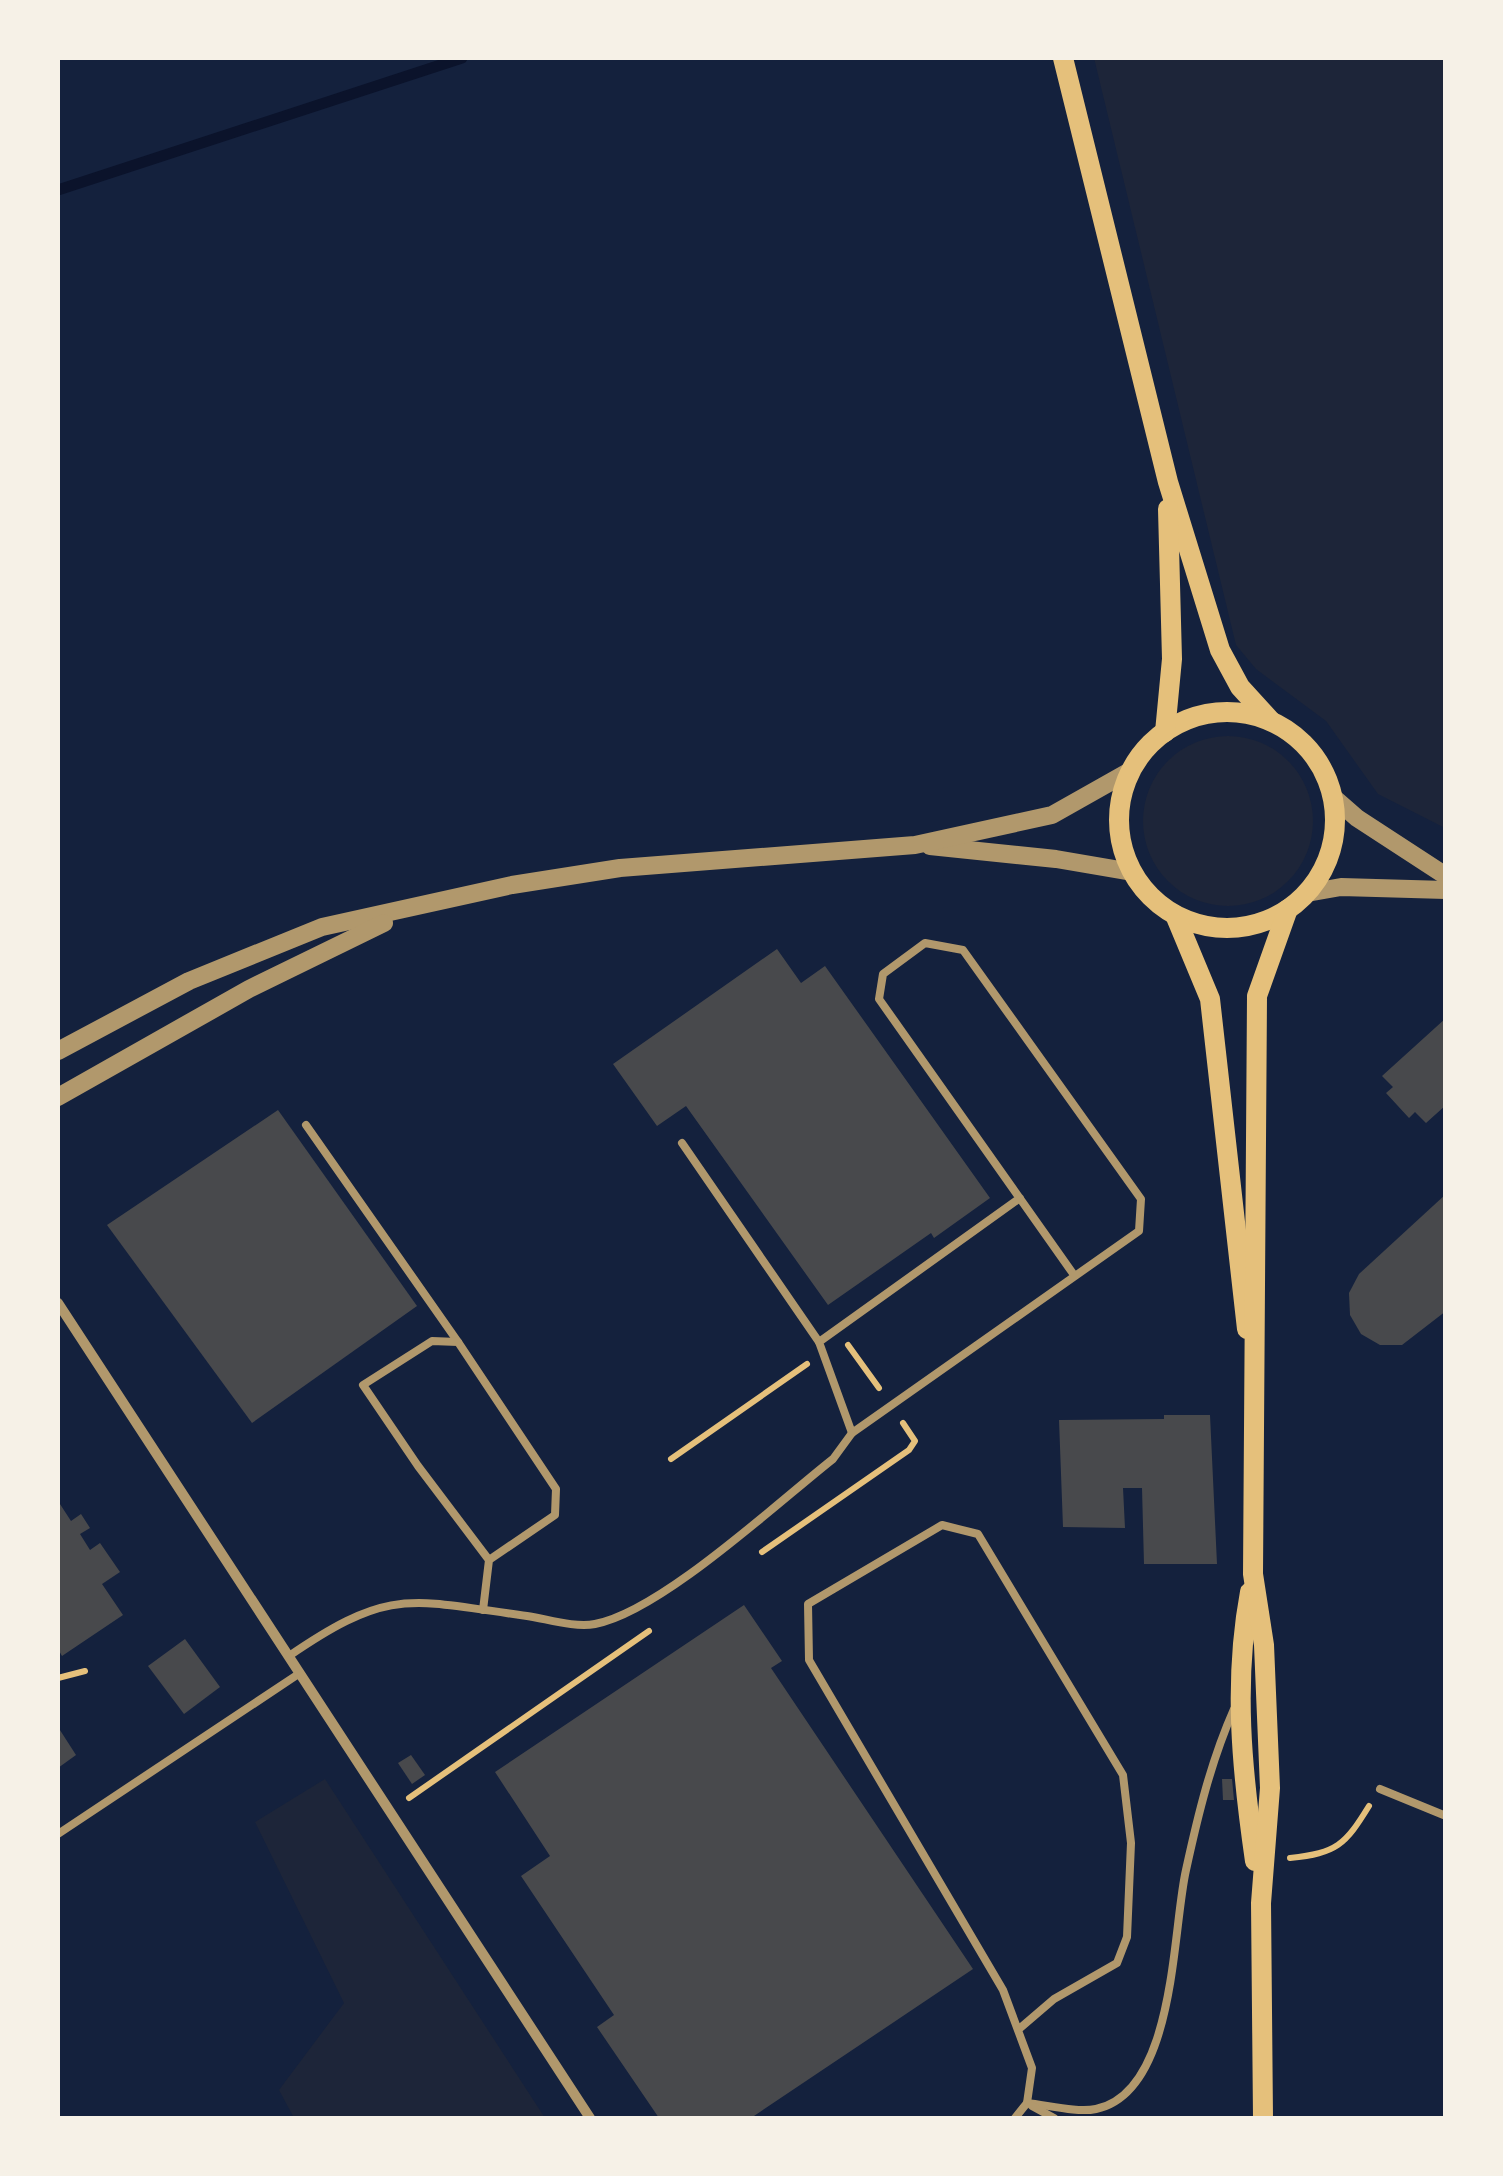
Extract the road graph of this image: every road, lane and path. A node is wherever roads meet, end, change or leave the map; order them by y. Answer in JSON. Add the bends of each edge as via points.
{"nodes":[{"id":1,"x":1063,"y":58,"type":"edge"},
{"id":2,"x":1168,"y":482,"type":"junction"},
{"id":3,"x":1270,"y":721,"type":"junction"},
{"id":4,"x":1165,"y":732,"type":"junction"},
{"id":5,"x":1130,"y":771,"type":"junction"},
{"id":6,"x":1332,"y":797,"type":"junction"},
{"id":7,"x":915,"y":844,"type":"junction"},
{"id":8,"x":1132,"y":872,"type":"junction"},
{"id":9,"x":1446,"y":876,"type":"edge"},
{"id":10,"x":1446,"y":890,"type":"edge"},
{"id":11,"x":1307,"y":893,"type":"junction"},
{"id":12,"x":1288,"y":909,"type":"junction"},
{"id":13,"x":406,"y":912,"type":"junction"},
{"id":14,"x":1176,"y":916,"type":"junction"},
{"id":15,"x":58,"y":1052,"type":"edge"},
{"id":16,"x":58,"y":1097,"type":"edge"},
{"id":17,"x":306,"y":1125,"type":"dead end"},
{"id":18,"x":682,"y":1143,"type":"dead end"},
{"id":19,"x":1020,"y":1198,"type":"junction"},
{"id":20,"x":1074,"y":1275,"type":"junction"},
{"id":21,"x":58,"y":1303,"type":"edge"},
{"id":22,"x":458,"y":1342,"type":"junction"},
{"id":23,"x":819,"y":1342,"type":"junction"},
{"id":24,"x":1251,"y":1350,"type":"junction"},
{"id":25,"x":852,"y":1433,"type":"junction"},
{"id":26,"x":489,"y":1560,"type":"junction"},
{"id":27,"x":1253,"y":1574,"type":"junction"},
{"id":28,"x":482,"y":1610,"type":"junction"},
{"id":29,"x":288,"y":1656,"type":"junction"},
{"id":30,"x":85,"y":1671,"type":"dead end"},
{"id":31,"x":300,"y":1673,"type":"junction"},
{"id":32,"x":58,"y":1678,"type":"edge"},
{"id":33,"x":1239,"y":1696,"type":"junction"},
{"id":34,"x":1380,"y":1788,"type":"joint"},
{"id":35,"x":1446,"y":1816,"type":"edge"},
{"id":36,"x":58,"y":1834,"type":"edge"},
{"id":37,"x":1264,"y":1861,"type":"junction"},
{"id":38,"x":1261,"y":1903,"type":"junction"},
{"id":39,"x":1019,"y":2029,"type":"junction"},
{"id":40,"x":1027,"y":2103,"type":"junction"},
{"id":41,"x":590,"y":2118,"type":"edge"},
{"id":42,"x":1015,"y":2118,"type":"edge"},
{"id":43,"x":1036,"y":2118,"type":"edge"},
{"id":44,"x":1054,"y":2118,"type":"edge"},
{"id":45,"x":1263,"y":2118,"type":"edge"}],
"edges":[{"from":1,"to":2,"type":"main road"},
{"from":2,"to":3,"type":"main road","via":[[1220,650]]},
{"from":2,"to":4,"type":"main road","via":[[1172,659]]},
{"from":3,"to":4,"type":"main road","via":[[1206,714]]},
{"from":3,"to":6,"type":"main road","via":[[1311,752]]},
{"from":4,"to":5,"type":"main road"},
{"from":5,"to":7,"type":"street","via":[[1052,815]]},
{"from":5,"to":8,"type":"main road","via":[[1119,822]]},
{"from":6,"to":9,"type":"street"},
{"from":6,"to":11,"type":"main road","via":[[1328,858]]},
{"from":7,"to":8,"type":"street"},
{"from":7,"to":13,"type":"street","via":[[620,868],[512,885]]},
{"from":8,"to":14,"type":"main road"},
{"from":10,"to":11,"type":"street","via":[[1341,887]]},
{"from":11,"to":12,"type":"main road"},
{"from":12,"to":14,"type":"main road","via":[[1233,928]]},
{"from":12,"to":24,"type":"main road","via":[[1257,996],[1258,1294]]},
{"from":13,"to":15,"type":"street","via":[[322,927],[243,956]]},
{"from":13,"to":16,"type":"street","via":[[249,989]]},
{"from":14,"to":24,"type":"main road","via":[[1210,1000]]},
{"from":17,"to":22,"type":"lane"},
{"from":18,"to":23,"type":"lane"},
{"from":19,"to":20,"type":"lane"},
{"from":19,"to":20,"type":"lane","via":[[879,998],[883,974],[925,943],[962,950],[1141,1199],[1139,1231]]},
{"from":19,"to":23,"type":"lane"},
{"from":20,"to":25,"type":"lane"},
{"from":21,"to":29,"type":"street"},
{"from":22,"to":26,"type":"lane","via":[[556,1489],[555,1515]]},
{"from":22,"to":26,"type":"lane","via":[[432,1341],[364,1385]]},
{"from":23,"to":25,"type":"lane"},
{"from":24,"to":27,"type":"main road"},
{"from":25,"to":28,"type":"lane","via":[[833,1458],[643,1606],[592,1625]]},
{"from":26,"to":28,"type":"lane"},
{"from":27,"to":33,"type":"main road"},
{"from":27,"to":37,"type":"main road","via":[[1264,1645],[1270,1788]]},
{"from":28,"to":29,"type":"lane","via":[[433,1600],[381,1605],[341,1621]]},
{"from":29,"to":31,"type":"street"},
{"from":30,"to":32,"type":"path"},
{"from":31,"to":36,"type":"lane"},
{"from":31,"to":41,"type":"street"},
{"from":33,"to":38,"type":"main road"},
{"from":33,"to":40,"type":"lane","via":[[1215,1753],[1185,1875],[1166,2010],[1152,2055],[1130,2088],[1097,2109]]},
{"from":34,"to":35,"type":"lane"},
{"from":34,"to":37,"type":"path","via":[[1348,1840],[1324,1854]]},
{"from":37,"to":38,"type":"main road"},
{"from":38,"to":45,"type":"main road"},
{"from":39,"to":39,"type":"lane","via":[[1054,1998],[1117,1963],[1126,1937],[1128,1798],[1123,1775],[978,1534],[942,1525],[808,1604],[808,1660],[1003,1990]]},
{"from":39,"to":40,"type":"lane","via":[[1032,2068]]},
{"from":40,"to":42,"type":"lane"},
{"from":40,"to":43,"type":"lane"},
{"from":40,"to":44,"type":"lane"}]}
